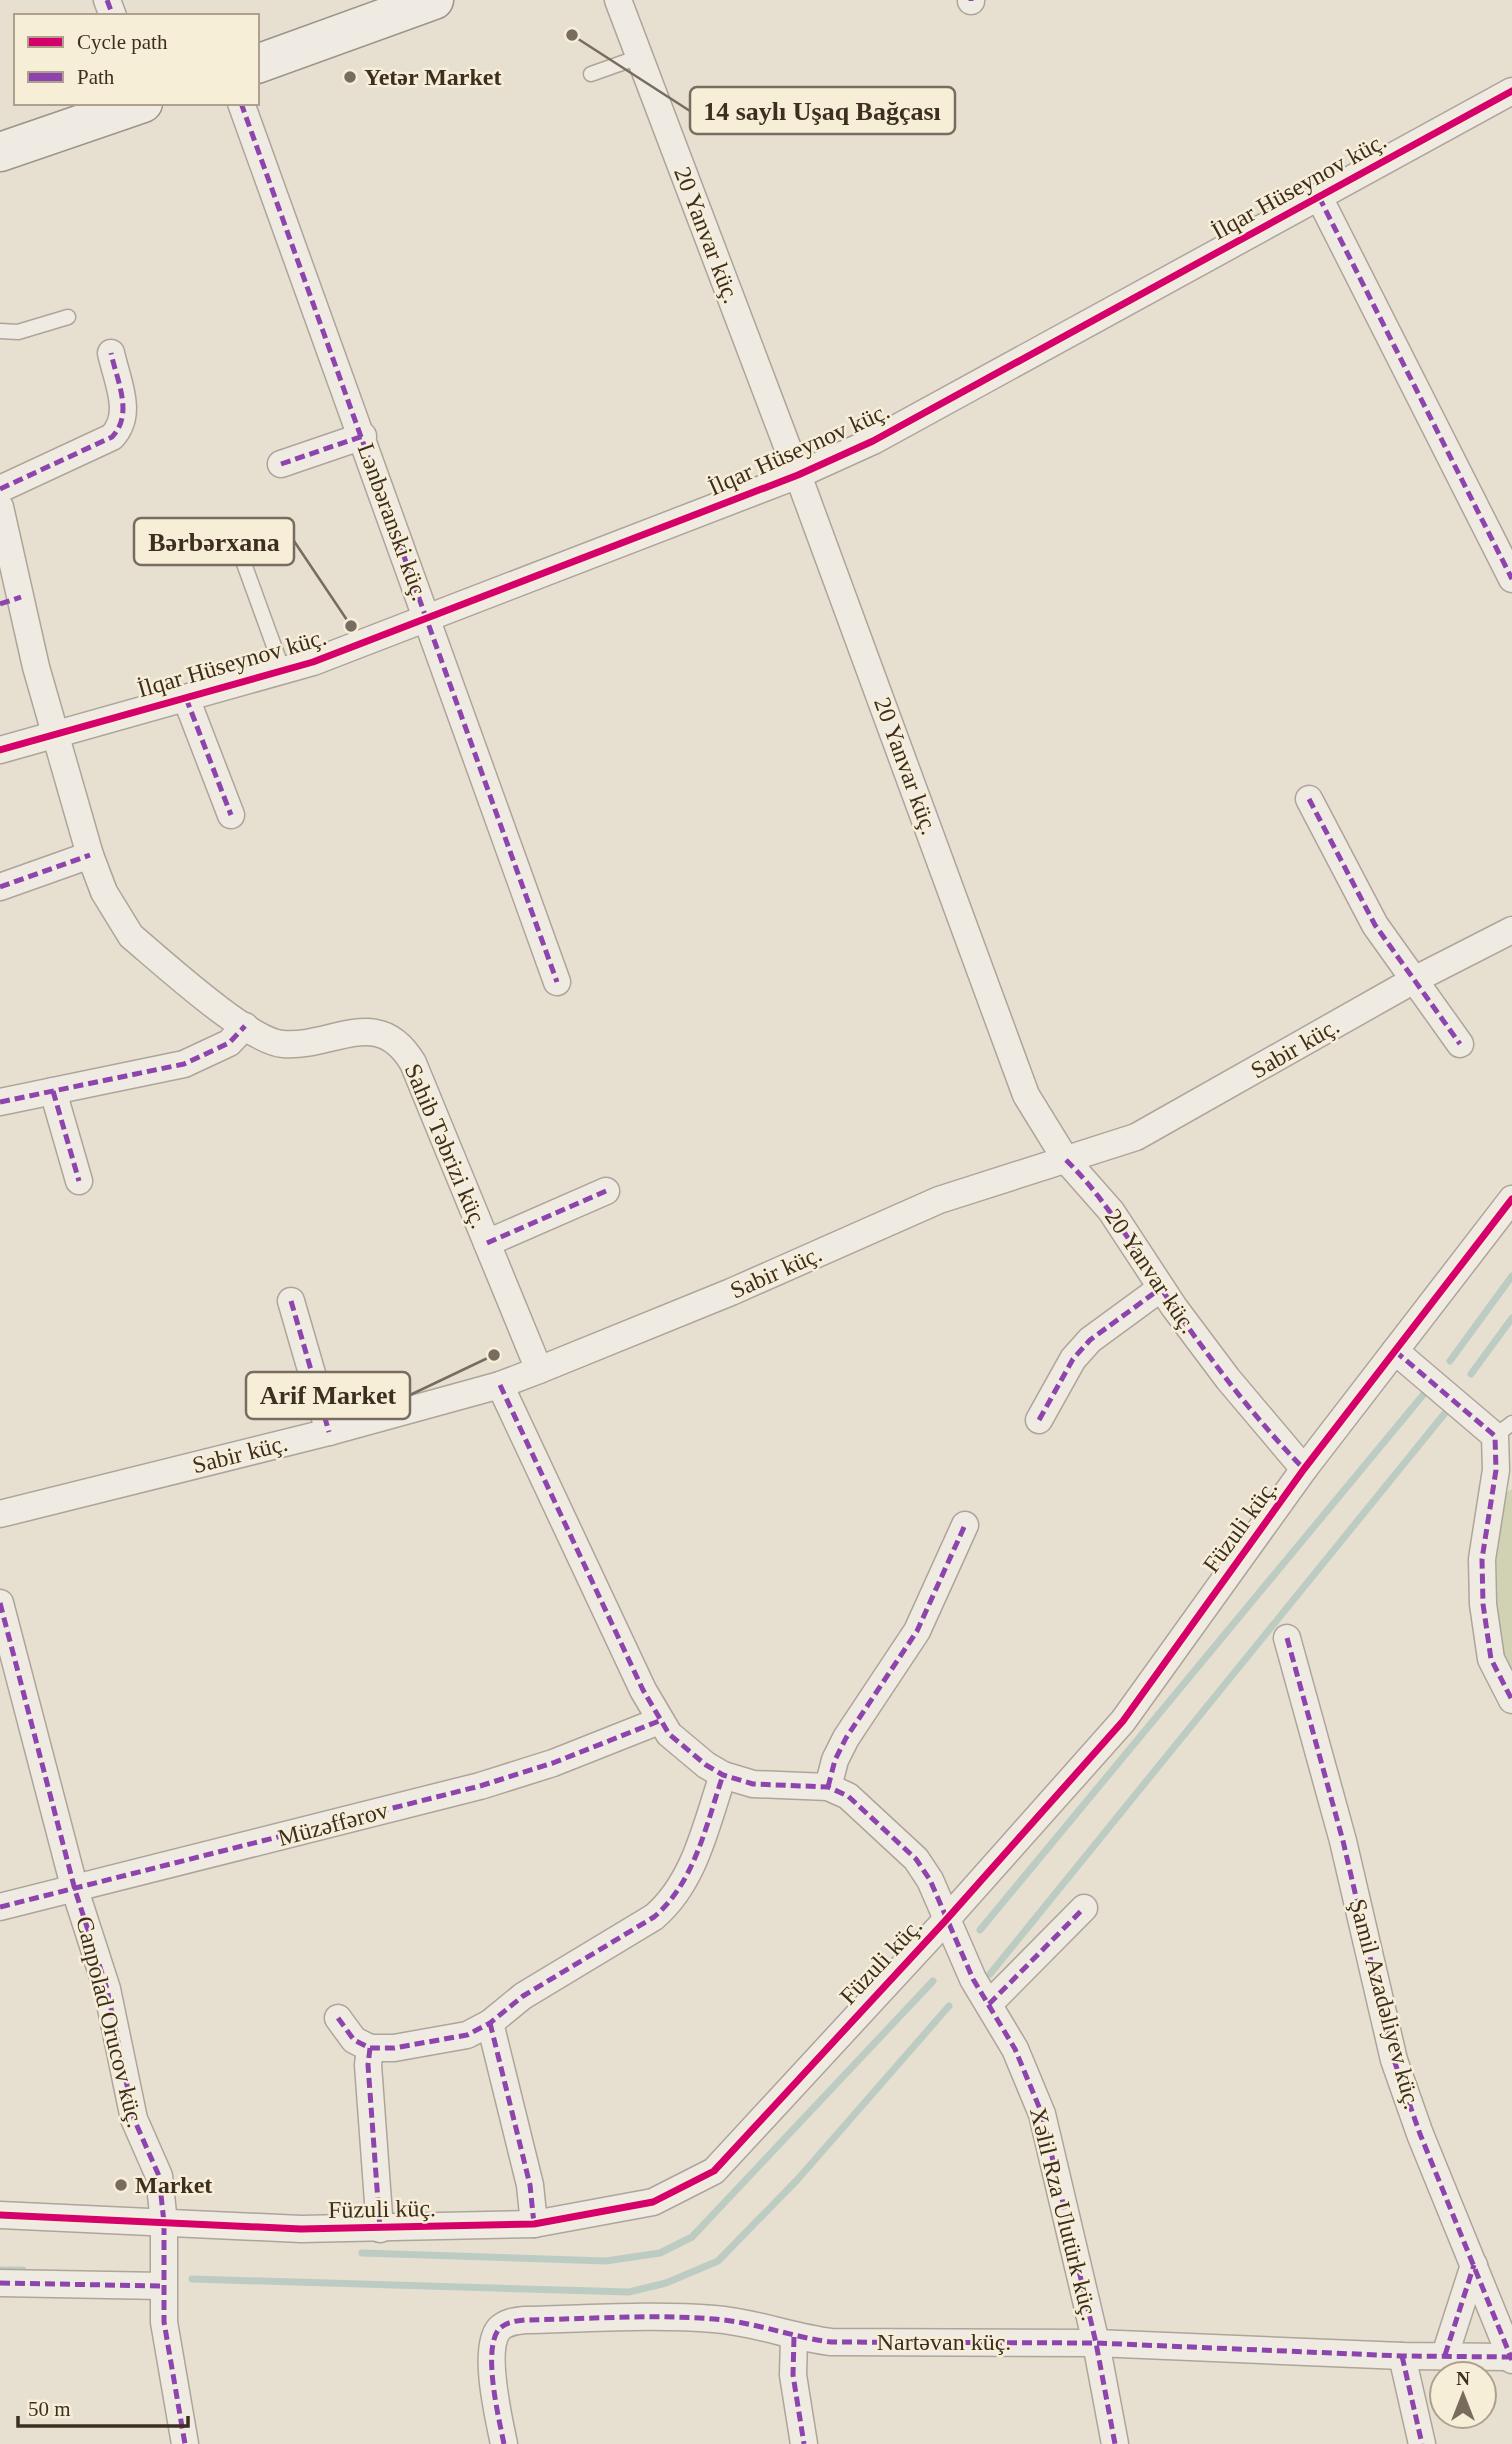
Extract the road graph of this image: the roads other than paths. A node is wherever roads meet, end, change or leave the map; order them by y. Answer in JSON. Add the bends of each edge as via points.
{"nodes":[{"id":1,"x":433,"y":0,"type":"edge"},
{"id":2,"x":618,"y":0,"type":"edge"},
{"id":3,"x":639,"y":57,"type":"junction"},
{"id":4,"x":259,"y":63,"type":"edge"},
{"id":5,"x":591,"y":74,"type":"dead end"},
{"id":6,"x":1512,"y":91,"type":"edge"},
{"id":7,"x":137,"y":105,"type":"edge"},
{"id":8,"x":242,"y":105,"type":"edge"},
{"id":9,"x":0,"y":152,"type":"edge"},
{"id":10,"x":1319,"y":197,"type":"junction"},
{"id":11,"x":68,"y":317,"type":"dead end"},
{"id":12,"x":0,"y":331,"type":"edge"},
{"id":13,"x":111,"y":353,"type":"dead end"},
{"id":14,"x":363,"y":436,"type":"junction"},
{"id":15,"x":281,"y":464,"type":"dead end"},
{"id":16,"x":798,"y":475,"type":"junction"},
{"id":17,"x":0,"y":489,"type":"edge"},
{"id":18,"x":0,"y":507,"type":"edge"},
{"id":19,"x":238,"y":547,"type":"dead end"},
{"id":20,"x":1512,"y":579,"type":"edge"},
{"id":21,"x":11,"y":600,"type":"edge"},
{"id":22,"x":428,"y":618,"type":"junction"},
{"id":23,"x":283,"y":671,"type":"junction"},
{"id":24,"x":186,"y":698,"type":"junction"},
{"id":25,"x":55,"y":734,"type":"junction"},
{"id":26,"x":0,"y":750,"type":"edge"},
{"id":27,"x":1309,"y":799,"type":"dead end"},
{"id":28,"x":231,"y":815,"type":"dead end"},
{"id":29,"x":90,"y":855,"type":"junction"},
{"id":30,"x":0,"y":887,"type":"edge"},
{"id":31,"x":1512,"y":930,"type":"edge"},
{"id":32,"x":1415,"y":980,"type":"junction"},
{"id":33,"x":557,"y":982,"type":"dead end"},
{"id":34,"x":245,"y":1026,"type":"junction"},
{"id":35,"x":1460,"y":1044,"type":"dead end"},
{"id":36,"x":53,"y":1091,"type":"junction"},
{"id":37,"x":0,"y":1102,"type":"edge"},
{"id":38,"x":1066,"y":1160,"type":"junction"},
{"id":39,"x":79,"y":1181,"type":"dead end"},
{"id":40,"x":606,"y":1191,"type":"dead end"},
{"id":41,"x":1512,"y":1199,"type":"edge"},
{"id":42,"x":487,"y":1243,"type":"junction"},
{"id":43,"x":1161,"y":1288,"type":"junction"},
{"id":44,"x":291,"y":1301,"type":"dead end"},
{"id":45,"x":1395,"y":1351,"type":"junction"},
{"id":46,"x":539,"y":1370,"type":"junction"},
{"id":47,"x":500,"y":1385,"type":"junction"},
{"id":48,"x":1040,"y":1420,"type":"dead end"},
{"id":49,"x":1503,"y":1429,"type":"edge"},
{"id":50,"x":329,"y":1432,"type":"junction"},
{"id":51,"x":1304,"y":1469,"type":"junction"},
{"id":52,"x":0,"y":1514,"type":"edge"},
{"id":53,"x":965,"y":1525,"type":"dead end"},
{"id":54,"x":0,"y":1603,"type":"edge"},
{"id":55,"x":1287,"y":1638,"type":"dead end"},
{"id":56,"x":1505,"y":1672,"type":"edge"},
{"id":57,"x":1512,"y":1700,"type":"edge"},
{"id":58,"x":659,"y":1721,"type":"junction"},
{"id":59,"x":723,"y":1775,"type":"junction"},
{"id":60,"x":828,"y":1787,"type":"junction"},
{"id":61,"x":75,"y":1890,"type":"junction"},
{"id":62,"x":0,"y":1907,"type":"edge"},
{"id":63,"x":1084,"y":1908,"type":"dead end"},
{"id":64,"x":946,"y":1920,"type":"junction"},
{"id":65,"x":989,"y":2004,"type":"junction"},
{"id":66,"x":338,"y":2018,"type":"dead end"},
{"id":67,"x":490,"y":2023,"type":"junction"},
{"id":68,"x":370,"y":2048,"type":"junction"},
{"id":69,"x":0,"y":2215,"type":"edge"},
{"id":70,"x":164,"y":2223,"type":"junction"},
{"id":71,"x":534,"y":2224,"type":"junction"},
{"id":72,"x":380,"y":2229,"type":"junction"},
{"id":73,"x":1474,"y":2265,"type":"junction"},
{"id":74,"x":0,"y":2283,"type":"edge"},
{"id":75,"x":162,"y":2286,"type":"junction"},
{"id":76,"x":794,"y":2337,"type":"junction"},
{"id":77,"x":1096,"y":2343,"type":"junction"},
{"id":78,"x":1445,"y":2355,"type":"junction"},
{"id":79,"x":1402,"y":2356,"type":"junction"},
{"id":80,"x":1511,"y":2358,"type":"edge"},
{"id":81,"x":185,"y":2444,"type":"edge"},
{"id":82,"x":503,"y":2444,"type":"edge"},
{"id":83,"x":804,"y":2444,"type":"edge"},
{"id":84,"x":1115,"y":2444,"type":"edge"},
{"id":85,"x":1422,"y":2444,"type":"edge"}],
"edges":[{"from":1,"to":4,"type":"main road"},
{"from":2,"to":3,"type":"street","name":"20 Yanvar küç."},
{"from":3,"to":5,"type":"lane"},
{"from":3,"to":16,"type":"street","name":"20 Yanvar küç."},
{"from":6,"to":10,"type":"street","name":"İlqar Hüseynov küç."},
{"from":7,"to":9,"type":"main road"},
{"from":8,"to":14,"type":"street","name":"Lənbəranski küç."},
{"from":10,"to":16,"type":"street","name":"İlqar Hüseynov küç.","via":[[873,441]]},
{"from":10,"to":20,"type":"street"},
{"from":11,"to":12,"type":"lane","via":[[18,332]]},
{"from":13,"to":17,"type":"street","via":[[125,414],[122,426],[112,437]]},
{"from":14,"to":15,"type":"street"},
{"from":14,"to":22,"type":"street","name":"Lənbəranski küç."},
{"from":16,"to":22,"type":"street","name":"İlqar Hüseynov küç."},
{"from":16,"to":38,"type":"street","name":"20 Yanvar küç.","via":[[1026,1095]]},
{"from":18,"to":21,"type":"street","name":"Sahib Təbrizi küç."},
{"from":19,"to":23,"type":"lane"},
{"from":21,"to":25,"type":"street","name":"Sahib Təbrizi küç.","via":[[29,640]]},
{"from":22,"to":23,"type":"street","name":"İlqar Hüseynov küç."},
{"from":22,"to":33,"type":"street","name":"Lənbəranski küç."},
{"from":23,"to":24,"type":"street","name":"İlqar Hüseynov küç."},
{"from":24,"to":25,"type":"street","name":"İlqar Hüseynov küç."},
{"from":24,"to":28,"type":"street"},
{"from":25,"to":26,"type":"street","name":"İlqar Hüseynov küç."},
{"from":25,"to":29,"type":"street","name":"Sahib Təbrizi küç."},
{"from":27,"to":32,"type":"street","via":[[1376,925]]},
{"from":29,"to":30,"type":"street"},
{"from":29,"to":34,"type":"street","name":"Sahib Təbrizi küç.","via":[[104,892],[131,936]]},
{"from":31,"to":32,"type":"street","name":"Sabir küç."},
{"from":32,"to":35,"type":"street"},
{"from":32,"to":38,"type":"street","name":"Sabir küç.","via":[[1136,1137]]},
{"from":34,"to":36,"type":"street","via":[[229,1043],[184,1065]]},
{"from":34,"to":42,"type":"street","name":"Sahib Təbrizi küç.","via":[[281,1044],[378,1031],[404,1047]]},
{"from":36,"to":37,"type":"street"},
{"from":36,"to":39,"type":"street"},
{"from":38,"to":43,"type":"street","name":"20 Yanvar küç.","via":[[1111,1211]]},
{"from":38,"to":46,"type":"street","name":"Sabir küç.","via":[[939,1200]]},
{"from":40,"to":42,"type":"street"},
{"from":41,"to":45,"type":"street","name":"Füzuli küç."},
{"from":42,"to":46,"type":"street","name":"Sahib Təbrizi küç."},
{"from":43,"to":48,"type":"street","via":[[1090,1340],[1073,1359]]},
{"from":43,"to":51,"type":"street","name":"20 Yanvar küç.","via":[[1228,1379]]},
{"from":44,"to":50,"type":"street"},
{"from":45,"to":49,"type":"street"},
{"from":45,"to":51,"type":"street","name":"Füzuli küç."},
{"from":46,"to":47,"type":"street","name":"Sabir küç."},
{"from":47,"to":50,"type":"street","name":"Sabir küç."},
{"from":47,"to":58,"type":"street"},
{"from":49,"to":56,"type":"street","via":[[1482,1559],[1486,1641]]},
{"from":50,"to":52,"type":"street","name":"Sabir küç."},
{"from":51,"to":64,"type":"street","name":"Füzuli küç.","via":[[1123,1721]]},
{"from":53,"to":60,"type":"street","via":[[930,1607],[846,1738]]},
{"from":54,"to":61,"type":"street","name":"Canpolad Orucov küç."},
{"from":55,"to":73,"type":"street","name":"Şamil Azadəliyev küç.","via":[[1343,1841],[1394,2060]]},
{"from":56,"to":57,"type":"street"},
{"from":58,"to":59,"type":"street"},
{"from":58,"to":61,"type":"street","name":"Müzəffərov","via":[[480,1786]]},
{"from":59,"to":60,"type":"street","via":[[753,1784]]},
{"from":59,"to":67,"type":"street","via":[[698,1851],[672,1902],[523,1996]]},
{"from":60,"to":64,"type":"street","via":[[866,1810],[916,1859]]},
{"from":61,"to":62,"type":"street","name":"Müzəffərov"},
{"from":61,"to":70,"type":"street","name":"Canpolad Orucov küç.","via":[[107,1989],[134,2119],[159,2176]]},
{"from":63,"to":65,"type":"street"},
{"from":64,"to":65,"type":"street","name":"Xəlil Rza Ulutürk küç."},
{"from":64,"to":71,"type":"street","name":"Füzuli küç.","via":[[714,2171],[653,2202]]},
{"from":65,"to":77,"type":"street","name":"Xəlil Rza Ulutürk küç.","via":[[1015,2049],[1042,2114]]},
{"from":66,"to":68,"type":"street","via":[[354,2040]]},
{"from":67,"to":68,"type":"street","via":[[456,2038]]},
{"from":67,"to":71,"type":"street","via":[[530,2185]]},
{"from":68,"to":72,"type":"street"},
{"from":69,"to":70,"type":"street","name":"Füzuli küç."},
{"from":70,"to":72,"type":"street","name":"Füzuli küç."},
{"from":70,"to":75,"type":"street","name":"Canpolad Orucov küç."},
{"from":71,"to":72,"type":"street","name":"Füzuli küç."},
{"from":73,"to":78,"type":"street"},
{"from":73,"to":80,"type":"street","name":"Şamil Azadəliyev küç."},
{"from":74,"to":75,"type":"street"},
{"from":75,"to":81,"type":"street","name":"Canpolad Orucov küç.","via":[[167,2349]]},
{"from":76,"to":77,"type":"street","name":"Nartəvan küç.","via":[[831,2342]]},
{"from":76,"to":82,"type":"street","name":"Nartəvan küç.","via":[[760,2325],[713,2319],[508,2323],[498,2330],[492,2344]]},
{"from":76,"to":83,"type":"street","via":[[793,2375]]},
{"from":77,"to":79,"type":"street","name":"Nartəvan küç."},
{"from":77,"to":84,"type":"street","name":"Xəlil Rza Ulutürk küç."},
{"from":78,"to":79,"type":"street","name":"Nartəvan küç."},
{"from":78,"to":80,"type":"street","name":"Nartəvan küç."},
{"from":79,"to":85,"type":"street"}]}
